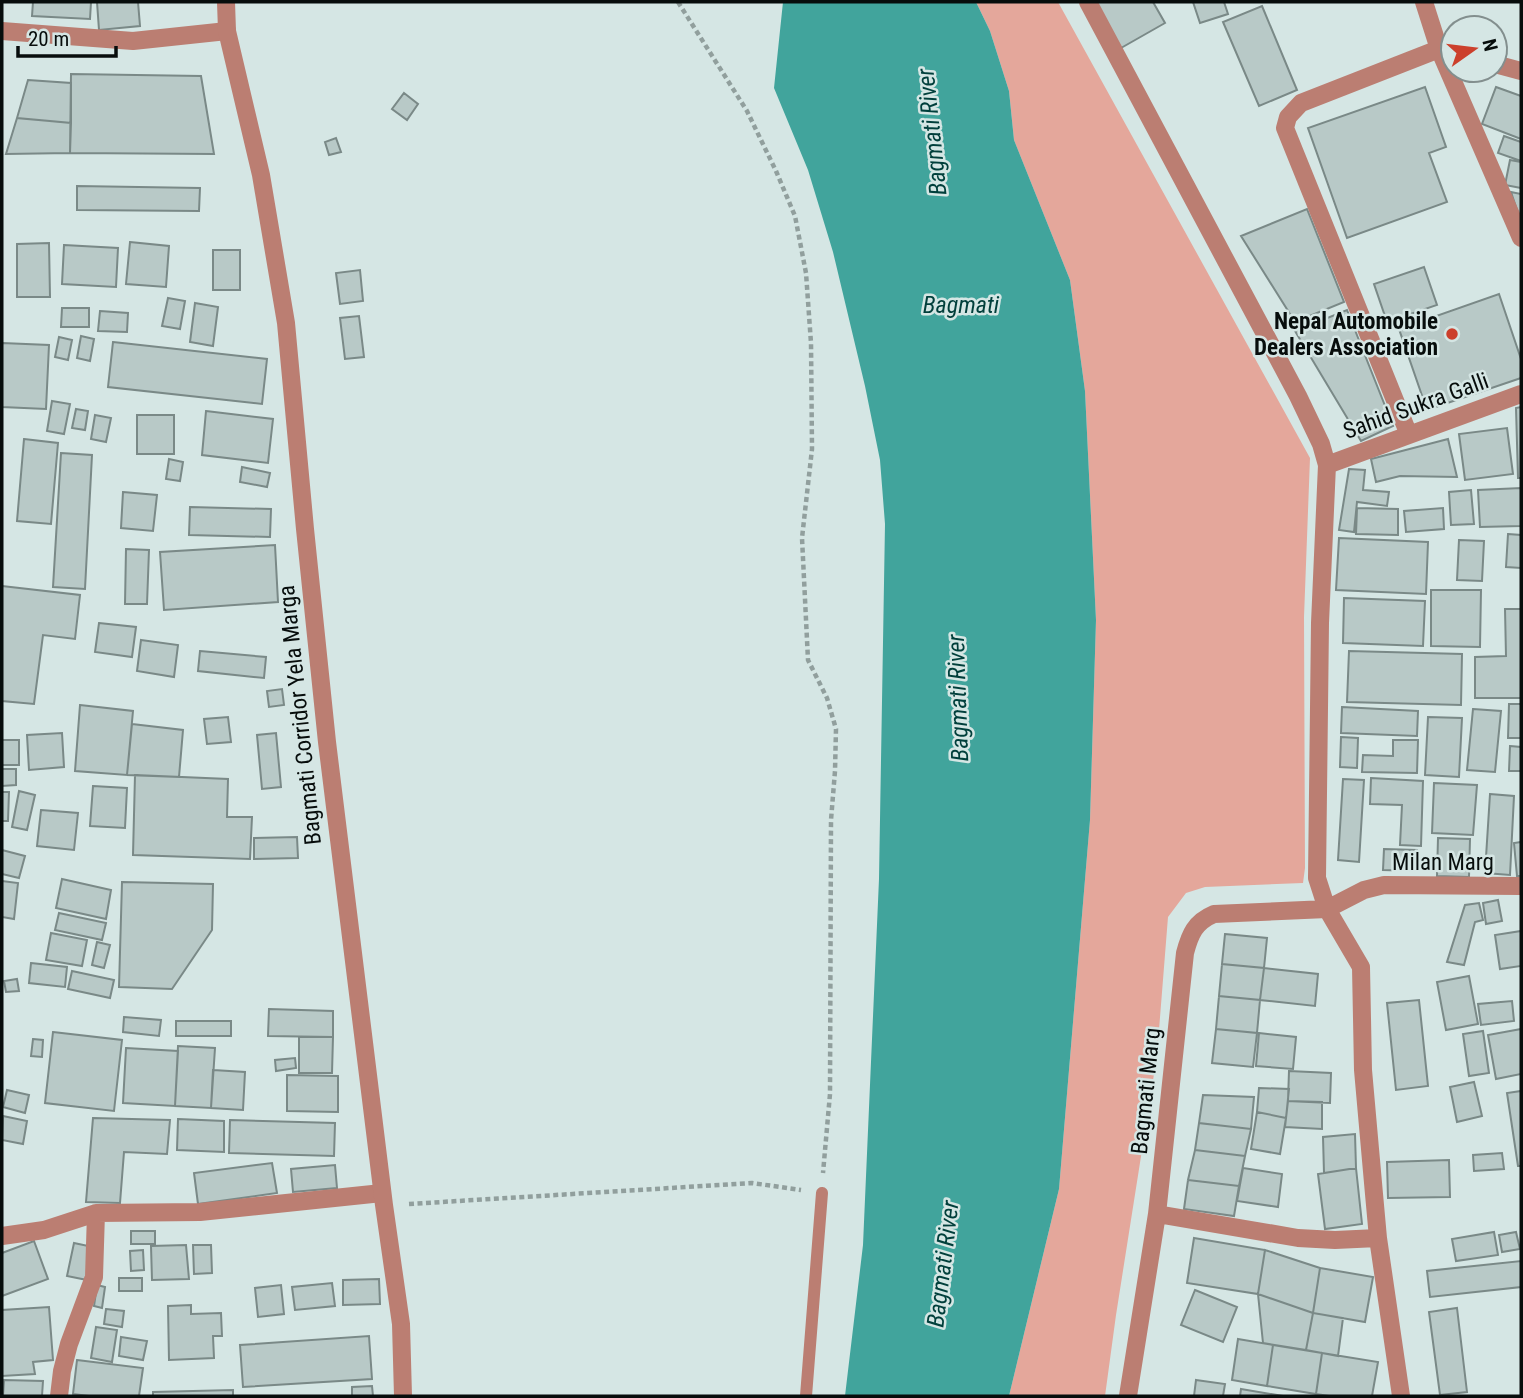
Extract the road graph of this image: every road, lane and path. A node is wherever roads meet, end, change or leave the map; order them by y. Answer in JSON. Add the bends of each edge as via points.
{"nodes":[{"id":1,"x":226,"y":2,"type":"edge"},
{"id":2,"x":678,"y":2,"type":"edge"},
{"id":3,"x":1088,"y":2,"type":"edge"},
{"id":4,"x":1424,"y":2,"type":"edge"},
{"id":5,"x":227,"y":31,"type":"junction"},
{"id":6,"x":2,"y":32,"type":"edge"},
{"id":7,"x":1439,"y":35,"type":"edge"},
{"id":8,"x":1439,"y":54,"type":"edge"},
{"id":9,"x":1459,"y":84,"type":"edge"},
{"id":10,"x":1521,"y":238,"type":"edge"},
{"id":11,"x":1521,"y":394,"type":"edge"},
{"id":12,"x":1409,"y":435,"type":"junction"},
{"id":13,"x":1327,"y":464,"type":"junction"},
{"id":14,"x":1521,"y":886,"type":"edge"},
{"id":15,"x":1326,"y":909,"type":"junction"},
{"id":16,"x":821,"y":1193,"type":"junction"},
{"id":17,"x":383,"y":1199,"type":"junction"},
{"id":18,"x":96,"y":1213,"type":"junction"},
{"id":19,"x":1157,"y":1214,"type":"junction"},
{"id":20,"x":2,"y":1236,"type":"edge"},
{"id":21,"x":1378,"y":1238,"type":"junction"},
{"id":22,"x":59,"y":1396,"type":"edge"},
{"id":23,"x":402,"y":1396,"type":"edge"},
{"id":24,"x":806,"y":1396,"type":"edge"},
{"id":25,"x":1128,"y":1396,"type":"edge"},
{"id":26,"x":1401,"y":1396,"type":"edge"}],
"edges":[{"from":1,"to":5,"type":"street","name":"Bagmati Corridor Yela Marga"},
{"from":2,"to":16,"type":"path","via":[[747,111],[776,171],[794,216],[806,273],[811,449],[802,538],[808,660],[836,729],[831,820],[830,1094]]},
{"from":3,"to":13,"type":"street","via":[[1298,396]]},
{"from":4,"to":7,"type":"street"},
{"from":5,"to":6,"type":"street","via":[[133,41]]},
{"from":5,"to":17,"type":"street","name":"Bagmati Corridor Yela Marga","via":[[261,175],[286,323],[327,742]]},
{"from":8,"to":12,"type":"street","via":[[1301,103],[1285,128]]},
{"from":9,"to":10,"type":"street"},
{"from":11,"to":12,"type":"street","name":"Sahid Sukra Galli"},
{"from":12,"to":13,"type":"street","name":"Sahid Sukra Galli"},
{"from":13,"to":15,"type":"street","via":[[1317,878]]},
{"from":14,"to":15,"type":"street","name":"Milan Marg","via":[[1384,886]]},
{"from":15,"to":19,"type":"street","name":"Bagmati Marg","via":[[1214,914],[1193,930],[1185,953]]},
{"from":15,"to":21,"type":"street","via":[[1361,967],[1363,1070]]},
{"from":16,"to":17,"type":"path","via":[[752,1183]]},
{"from":16,"to":24,"type":"lane"},
{"from":17,"to":18,"type":"street","via":[[200,1212]]},
{"from":17,"to":23,"type":"street","name":"Bagmati Corridor Yela Marga","via":[[401,1324]]},
{"from":18,"to":20,"type":"street","via":[[44,1230]]},
{"from":18,"to":22,"type":"street","via":[[94,1277],[65,1358]]},
{"from":19,"to":21,"type":"street","via":[[1298,1238]]},
{"from":19,"to":25,"type":"street","name":"Bagmati Marg"},
{"from":21,"to":26,"type":"street"}]}
